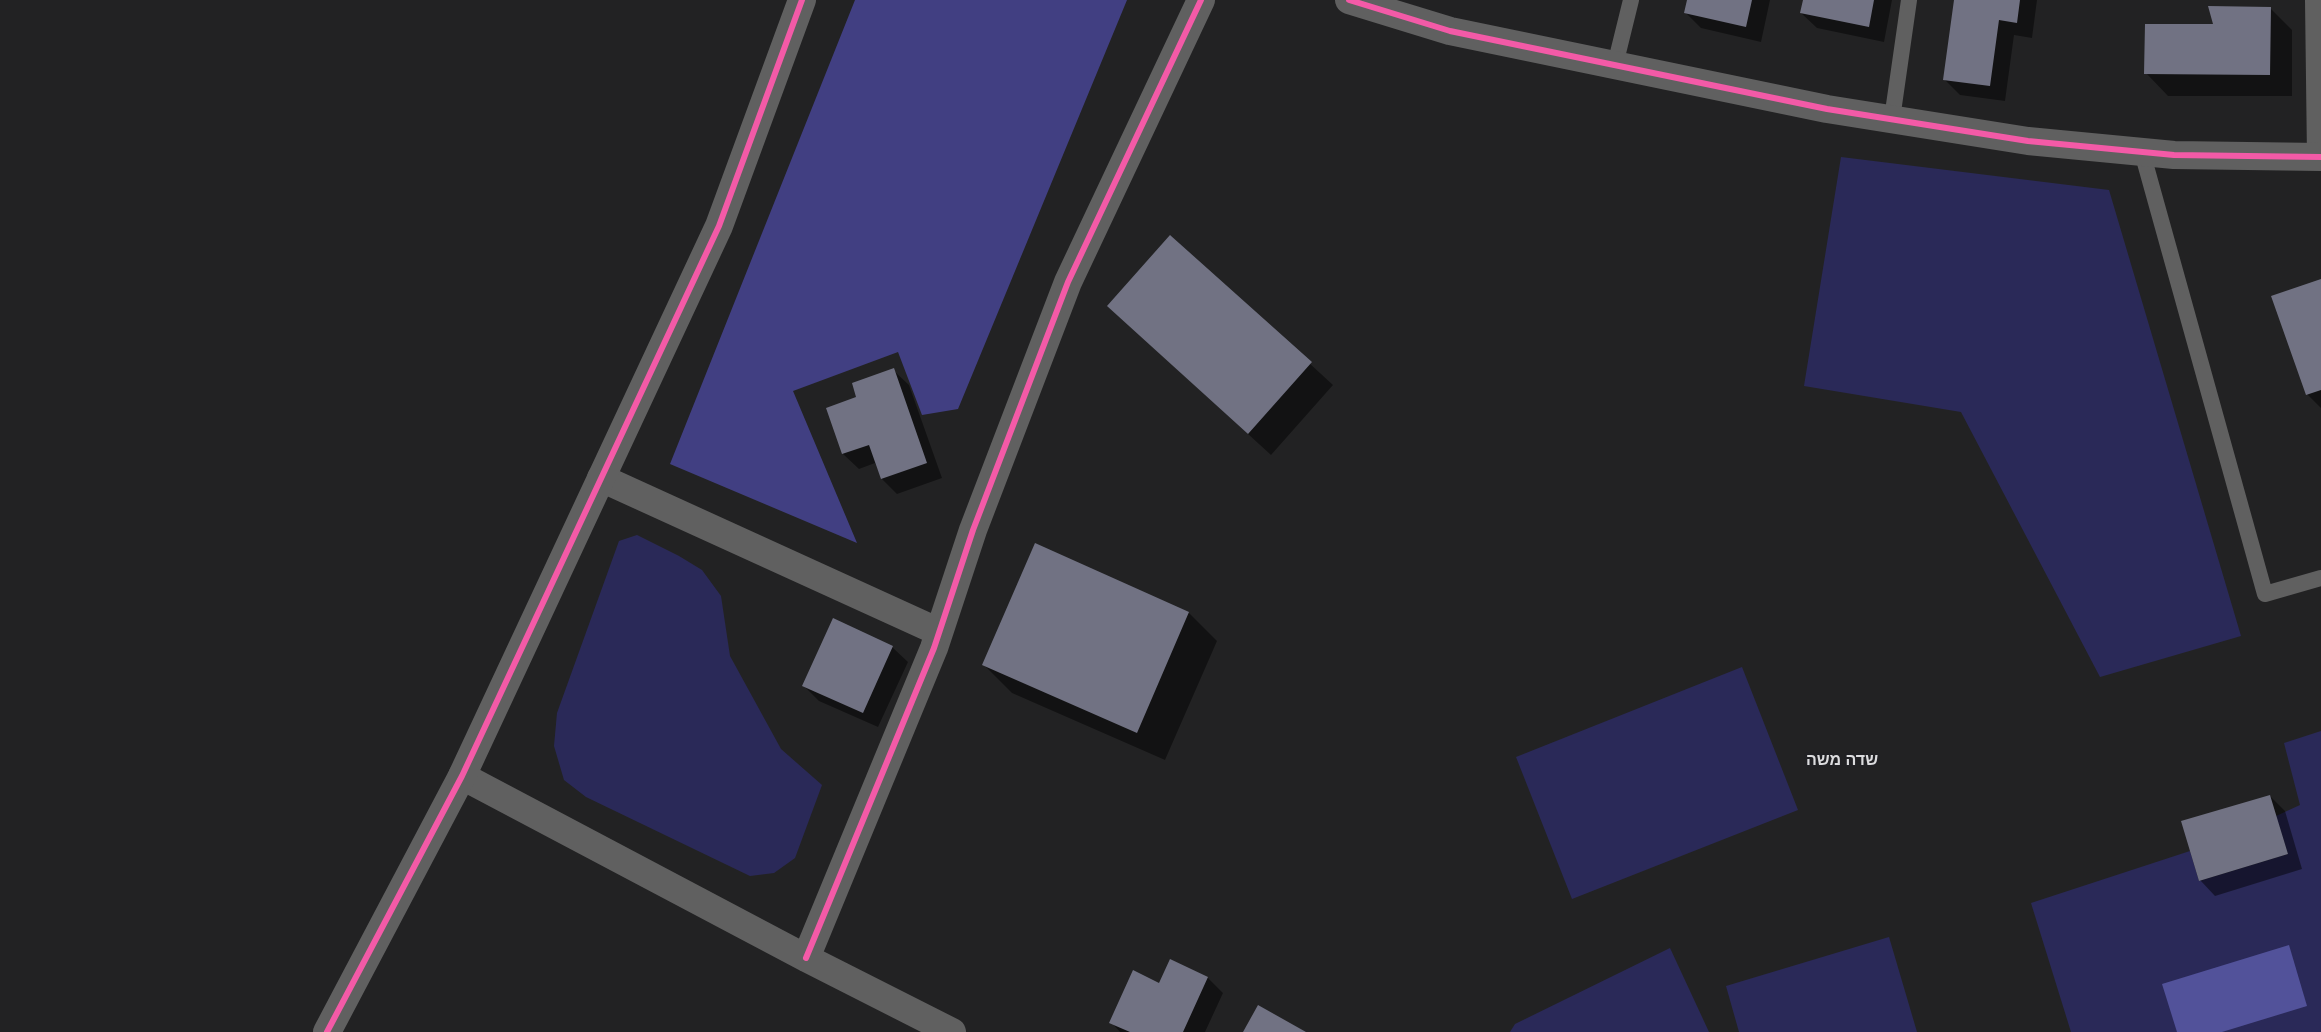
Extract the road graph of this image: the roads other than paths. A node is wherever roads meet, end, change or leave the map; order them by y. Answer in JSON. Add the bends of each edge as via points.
{"nodes":[{"id":1,"x":802,"y":0,"type":"edge"},
{"id":2,"x":1201,"y":0,"type":"edge"},
{"id":3,"x":1350,"y":0,"type":"edge"},
{"id":4,"x":1631,"y":0,"type":"edge"},
{"id":5,"x":1909,"y":0,"type":"edge"},
{"id":6,"x":2313,"y":0,"type":"edge"},
{"id":7,"x":1615,"y":65,"type":"junction"},
{"id":8,"x":1892,"y":119,"type":"junction"},
{"id":9,"x":2142,"y":152,"type":"junction"},
{"id":10,"x":2318,"y":157,"type":"edge"},
{"id":11,"x":601,"y":478,"type":"junction"},
{"id":12,"x":2321,"y":578,"type":"edge"},
{"id":13,"x":939,"y":632,"type":"junction"},
{"id":14,"x":462,"y":776,"type":"junction"},
{"id":15,"x":806,"y":958,"type":"junction"},
{"id":16,"x":327,"y":1032,"type":"edge"},
{"id":17,"x":952,"y":1032,"type":"edge"}],
"edges":[{"from":1,"to":11,"type":"street","via":[[719,226]]},
{"from":2,"to":13,"type":"street","via":[[1068,282],[973,530]]},
{"from":3,"to":7,"type":"street","via":[[1450,31]]},
{"from":4,"to":7,"type":"lane"},
{"from":5,"to":8,"type":"lane"},
{"from":6,"to":10,"type":"lane"},
{"from":7,"to":8,"type":"street","via":[[1827,109]]},
{"from":8,"to":9,"type":"street","via":[[2028,141]]},
{"from":9,"to":10,"type":"street"},
{"from":9,"to":12,"type":"lane","via":[[2265,594]]},
{"from":11,"to":13,"type":"street"},
{"from":11,"to":14,"type":"street"},
{"from":13,"to":15,"type":"street"},
{"from":14,"to":15,"type":"street"},
{"from":14,"to":16,"type":"street"},
{"from":15,"to":17,"type":"street"}]}
